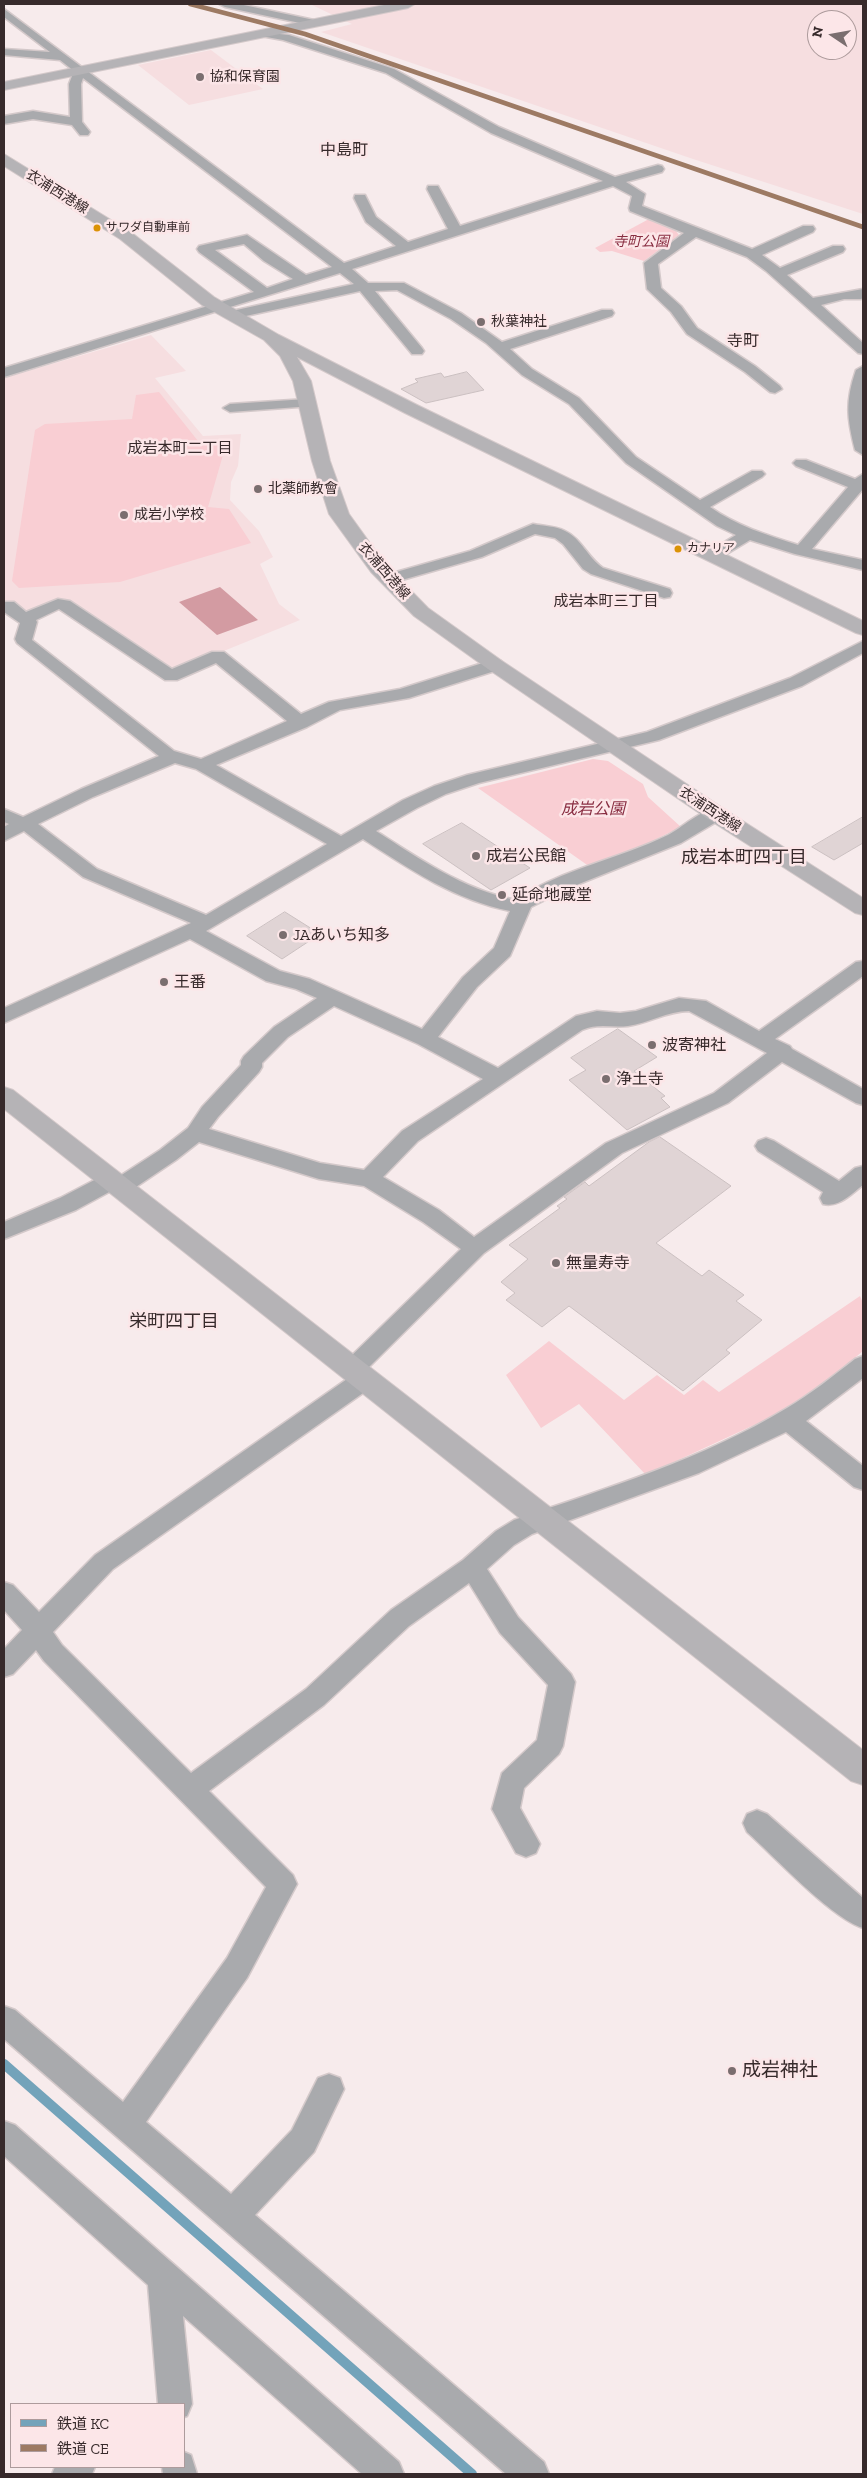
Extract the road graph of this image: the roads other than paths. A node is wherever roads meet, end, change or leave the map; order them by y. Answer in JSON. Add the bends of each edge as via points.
{"nodes":[{"id":1,"x":225,"y":4,"type":"edge"},
{"id":2,"x":408,"y":4,"type":"edge"},
{"id":3,"x":4,"y":12,"type":"edge"},
{"id":4,"x":314,"y":23,"type":"junction"},
{"id":5,"x":266,"y":34,"type":"junction"},
{"id":6,"x":4,"y":52,"type":"edge"},
{"id":7,"x":63,"y":57,"type":"junction"},
{"id":8,"x":80,"y":71,"type":"junction"},
{"id":9,"x":4,"y":86,"type":"edge"},
{"id":10,"x":4,"y":120,"type":"edge"},
{"id":11,"x":76,"y":122,"type":"junction"},
{"id":12,"x":84,"y":132,"type":"dead end"},
{"id":13,"x":4,"y":159,"type":"edge"},
{"id":14,"x":658,"y":169,"type":"dead end"},
{"id":15,"x":613,"y":181,"type":"junction"},
{"id":16,"x":433,"y":189,"type":"dead end"},
{"id":17,"x":360,"y":198,"type":"dead end"},
{"id":18,"x":808,"y":229,"type":"dead end"},
{"id":19,"x":456,"y":231,"type":"junction"},
{"id":20,"x":693,"y":233,"type":"junction"},
{"id":21,"x":405,"y":247,"type":"junction"},
{"id":22,"x":838,"y":249,"type":"dead end"},
{"id":23,"x":752,"y":254,"type":"junction"},
{"id":24,"x":342,"y":268,"type":"junction"},
{"id":25,"x":778,"y":274,"type":"junction"},
{"id":26,"x":304,"y":280,"type":"junction"},
{"id":27,"x":364,"y":287,"type":"junction"},
{"id":28,"x":265,"y":292,"type":"junction"},
{"id":29,"x":863,"y":294,"type":"edge"},
{"id":30,"x":811,"y":303,"type":"junction"},
{"id":31,"x":225,"y":311,"type":"junction"},
{"id":32,"x":607,"y":313,"type":"dead end"},
{"id":33,"x":270,"y":336,"type":"junction"},
{"id":34,"x":499,"y":348,"type":"junction"},
{"id":35,"x":863,"y":350,"type":"edge"},
{"id":36,"x":417,"y":351,"type":"dead end"},
{"id":37,"x":325,"y":364,"type":"junction"},
{"id":38,"x":863,"y":370,"type":"edge"},
{"id":39,"x":297,"y":372,"type":"junction"},
{"id":40,"x":4,"y":373,"type":"edge"},
{"id":41,"x":776,"y":389,"type":"dead end"},
{"id":42,"x":307,"y":403,"type":"junction"},
{"id":43,"x":230,"y":408,"type":"dead end"},
{"id":44,"x":863,"y":450,"type":"edge"},
{"id":45,"x":801,"y":463,"type":"dead end"},
{"id":46,"x":757,"y":474,"type":"dead end"},
{"id":47,"x":861,"y":482,"type":"edge"},
{"id":48,"x":699,"y":507,"type":"junction"},
{"id":49,"x":748,"y":534,"type":"junction"},
{"id":50,"x":801,"y":551,"type":"junction"},
{"id":51,"x":714,"y":556,"type":"junction"},
{"id":52,"x":863,"y":564,"type":"edge"},
{"id":53,"x":388,"y":579,"type":"junction"},
{"id":54,"x":664,"y":593,"type":"dead end"},
{"id":55,"x":4,"y":607,"type":"edge"},
{"id":56,"x":26,"y":618,"type":"junction"},
{"id":57,"x":863,"y":629,"type":"edge"},
{"id":58,"x":863,"y":646,"type":"edge"},
{"id":59,"x":495,"y":665,"type":"junction"},
{"id":60,"x":301,"y":723,"type":"junction"},
{"id":61,"x":613,"y":745,"type":"junction"},
{"id":62,"x":173,"y":757,"type":"junction"},
{"id":63,"x":202,"y":765,"type":"junction"},
{"id":64,"x":716,"y":814,"type":"junction"},
{"id":65,"x":4,"y":815,"type":"edge"},
{"id":66,"x":23,"y":823,"type":"junction"},
{"id":67,"x":363,"y":831,"type":"junction"},
{"id":68,"x":4,"y":835,"type":"edge"},
{"id":69,"x":341,"y":844,"type":"junction"},
{"id":70,"x":522,"y":907,"type":"junction"},
{"id":71,"x":863,"y":908,"type":"edge"},
{"id":72,"x":199,"y":927,"type":"junction"},
{"id":73,"x":863,"y":967,"type":"edge"},
{"id":74,"x":332,"y":998,"type":"junction"},
{"id":75,"x":4,"y":1016,"type":"edge"},
{"id":76,"x":425,"y":1039,"type":"junction"},
{"id":77,"x":761,"y":1039,"type":"junction"},
{"id":78,"x":782,"y":1051,"type":"junction"},
{"id":79,"x":499,"y":1078,"type":"junction"},
{"id":80,"x":4,"y":1096,"type":"edge"},
{"id":81,"x":863,"y":1098,"type":"edge"},
{"id":82,"x":196,"y":1133,"type":"junction"},
{"id":83,"x":766,"y":1146,"type":"dead end"},
{"id":84,"x":863,"y":1174,"type":"edge"},
{"id":85,"x":369,"y":1179,"type":"junction"},
{"id":86,"x":116,"y":1184,"type":"junction"},
{"id":87,"x":4,"y":1231,"type":"edge"},
{"id":88,"x":476,"y":1248,"type":"junction"},
{"id":89,"x":863,"y":1364,"type":"edge"},
{"id":90,"x":358,"y":1374,"type":"junction"},
{"id":91,"x":788,"y":1420,"type":"junction"},
{"id":92,"x":863,"y":1480,"type":"edge"},
{"id":93,"x":545,"y":1520,"type":"junction"},
{"id":94,"x":472,"y":1568,"type":"junction"},
{"id":95,"x":4,"y":1593,"type":"edge"},
{"id":96,"x":38,"y":1631,"type":"junction"},
{"id":97,"x":4,"y":1666,"type":"edge"},
{"id":98,"x":863,"y":1770,"type":"edge"},
{"id":99,"x":190,"y":1789,"type":"junction"},
{"id":100,"x":757,"y":1823,"type":"dead end"},
{"id":101,"x":526,"y":1844,"type":"dead end"},
{"id":102,"x":863,"y":1916,"type":"edge"},
{"id":103,"x":4,"y":2020,"type":"edge"},
{"id":104,"x":329,"y":2089,"type":"dead end"},
{"id":105,"x":125,"y":2125,"type":"junction"},
{"id":106,"x":4,"y":2136,"type":"edge"},
{"id":107,"x":232,"y":2216,"type":"junction"},
{"id":108,"x":164,"y":2279,"type":"junction"},
{"id":109,"x":171,"y":2402,"type":"edge"},
{"id":110,"x":387,"y":2474,"type":"edge"},
{"id":111,"x":532,"y":2474,"type":"edge"}],
"edges":[{"from":1,"to":4,"type":"street"},
{"from":2,"to":4,"type":"street"},
{"from":3,"to":7,"type":"street"},
{"from":4,"to":5,"type":"street"},
{"from":5,"to":8,"type":"street"},
{"from":5,"to":15,"type":"street","via":[[285,37],[390,71],[495,130]]},
{"from":6,"to":7,"type":"street"},
{"from":7,"to":8,"type":"street"},
{"from":8,"to":9,"type":"street"},
{"from":8,"to":11,"type":"street","via":[[75,84]]},
{"from":8,"to":24,"type":"street"},
{"from":10,"to":11,"type":"street","via":[[34,115]]},
{"from":11,"to":12,"type":"street"},
{"from":13,"to":31,"type":"street","name":"衣浦西港線","via":[[126,236]]},
{"from":14,"to":15,"type":"street"},
{"from":15,"to":19,"type":"street"},
{"from":15,"to":20,"type":"street","via":[[639,194],[635,208]]},
{"from":16,"to":19,"type":"street"},
{"from":17,"to":21,"type":"street","via":[[371,219]]},
{"from":18,"to":23,"type":"street"},
{"from":19,"to":21,"type":"street"},
{"from":20,"to":23,"type":"street"},
{"from":20,"to":41,"type":"street","via":[[650,264],[654,289],[676,309],[692,332]]},
{"from":21,"to":24,"type":"street"},
{"from":22,"to":25,"type":"street"},
{"from":23,"to":25,"type":"street"},
{"from":24,"to":26,"type":"street"},
{"from":24,"to":27,"type":"street"},
{"from":25,"to":30,"type":"street"},
{"from":26,"to":28,"type":"street"},
{"from":26,"to":28,"type":"street","via":[[269,258],[247,239],[204,249]]},
{"from":27,"to":31,"type":"street"},
{"from":27,"to":34,"type":"street","via":[[399,286],[456,316]]},
{"from":27,"to":36,"type":"street"},
{"from":28,"to":31,"type":"street"},
{"from":29,"to":30,"type":"street"},
{"from":30,"to":35,"type":"street"},
{"from":31,"to":33,"type":"street","name":"衣浦西港線"},
{"from":31,"to":40,"type":"street"},
{"from":32,"to":34,"type":"street"},
{"from":33,"to":37,"type":"street"},
{"from":33,"to":39,"type":"street","name":"衣浦西港線","via":[[287,354]]},
{"from":34,"to":48,"type":"street","via":[[527,372],[574,401],[631,460]]},
{"from":37,"to":39,"type":"street","via":[[302,365]]},
{"from":37,"to":51,"type":"street"},
{"from":38,"to":44,"type":"street","via":[[854,396],[853,413]]},
{"from":39,"to":42,"type":"street","name":"衣浦西港線"},
{"from":42,"to":43,"type":"street"},
{"from":42,"to":53,"type":"street","name":"衣浦西港線","via":[[321,461],[339,514]]},
{"from":45,"to":47,"type":"street"},
{"from":46,"to":48,"type":"street"},
{"from":47,"to":50,"type":"street"},
{"from":48,"to":49,"type":"street"},
{"from":49,"to":50,"type":"street"},
{"from":49,"to":51,"type":"street"},
{"from":50,"to":52,"type":"street"},
{"from":51,"to":57,"type":"street"},
{"from":53,"to":54,"type":"street","via":[[476,554],[533,529],[560,534],[597,571]]},
{"from":53,"to":59,"type":"street","name":"衣浦西港線","via":[[421,612]]},
{"from":55,"to":56,"type":"street","via":[[8,606]]},
{"from":56,"to":60,"type":"street","via":[[58,604],[64,605],[171,676],[218,656]]},
{"from":56,"to":62,"type":"street","via":[[29,622],[23,639],[25,643],[115,716]]},
{"from":58,"to":61,"type":"street","via":[[796,682],[653,736]]},
{"from":59,"to":60,"type":"street","via":[[403,694],[335,706]]},
{"from":59,"to":61,"type":"street","name":"衣浦西港線"},
{"from":60,"to":63,"type":"street"},
{"from":61,"to":64,"type":"street","name":"衣浦西港線"},
{"from":61,"to":67,"type":"street","via":[[440,790]]},
{"from":62,"to":63,"type":"street"},
{"from":62,"to":66,"type":"street","via":[[102,785]]},
{"from":63,"to":69,"type":"street"},
{"from":64,"to":70,"type":"street","via":[[674,839],[532,898]]},
{"from":64,"to":71,"type":"street","name":"衣浦西港線"},
{"from":65,"to":66,"type":"street"},
{"from":66,"to":68,"type":"street"},
{"from":66,"to":72,"type":"street","via":[[55,843],[90,873],[176,908]]},
{"from":67,"to":69,"type":"street"},
{"from":67,"to":70,"type":"street","via":[[456,888],[500,904]]},
{"from":69,"to":72,"type":"street"},
{"from":70,"to":76,"type":"street","via":[[503,950],[470,982]]},
{"from":72,"to":74,"type":"street","via":[[272,976],[303,984]]},
{"from":72,"to":75,"type":"street"},
{"from":73,"to":77,"type":"street"},
{"from":74,"to":76,"type":"street"},
{"from":74,"to":82,"type":"street","via":[[281,1032],[251,1061],[252,1067],[210,1112]]},
{"from":76,"to":79,"type":"street"},
{"from":77,"to":78,"type":"street"},
{"from":77,"to":79,"type":"street","via":[[699,1006],[676,1003],[634,1018],[587,1018]]},
{"from":78,"to":81,"type":"street"},
{"from":78,"to":88,"type":"street","via":[[721,1098],[614,1148]]},
{"from":79,"to":85,"type":"street","via":[[410,1136]]},
{"from":80,"to":86,"type":"street"},
{"from":82,"to":85,"type":"street","via":[[319,1171]]},
{"from":82,"to":86,"type":"street","via":[[168,1155]]},
{"from":83,"to":84,"type":"street","via":[[836,1195]]},
{"from":85,"to":88,"type":"street","via":[[431,1216]]},
{"from":86,"to":87,"type":"street"},
{"from":86,"to":90,"type":"street"},
{"from":88,"to":90,"type":"street","via":[[422,1300]]},
{"from":89,"to":91,"type":"street"},
{"from":90,"to":93,"type":"street"},
{"from":90,"to":96,"type":"street","via":[[104,1562]]},
{"from":91,"to":92,"type":"street"},
{"from":91,"to":93,"type":"street","via":[[650,1483]]},
{"from":93,"to":94,"type":"street","via":[[523,1527],[505,1538]]},
{"from":93,"to":98,"type":"street"},
{"from":94,"to":99,"type":"street","via":[[400,1618],[315,1697]]},
{"from":94,"to":101,"type":"street","via":[[509,1625],[562,1682],[548,1746],[512,1782],[506,1809]]},
{"from":95,"to":96,"type":"street"},
{"from":96,"to":97,"type":"street"},
{"from":96,"to":99,"type":"street","via":[[53,1653]]},
{"from":99,"to":105,"type":"street","via":[[283,1884],[237,1968]]},
{"from":100,"to":102,"type":"street"},
{"from":103,"to":105,"type":"street"},
{"from":104,"to":107,"type":"street","via":[[303,2141]]},
{"from":105,"to":107,"type":"street"},
{"from":106,"to":108,"type":"street"},
{"from":107,"to":111,"type":"street"},
{"from":108,"to":109,"type":"street"},
{"from":108,"to":110,"type":"street"}]}
